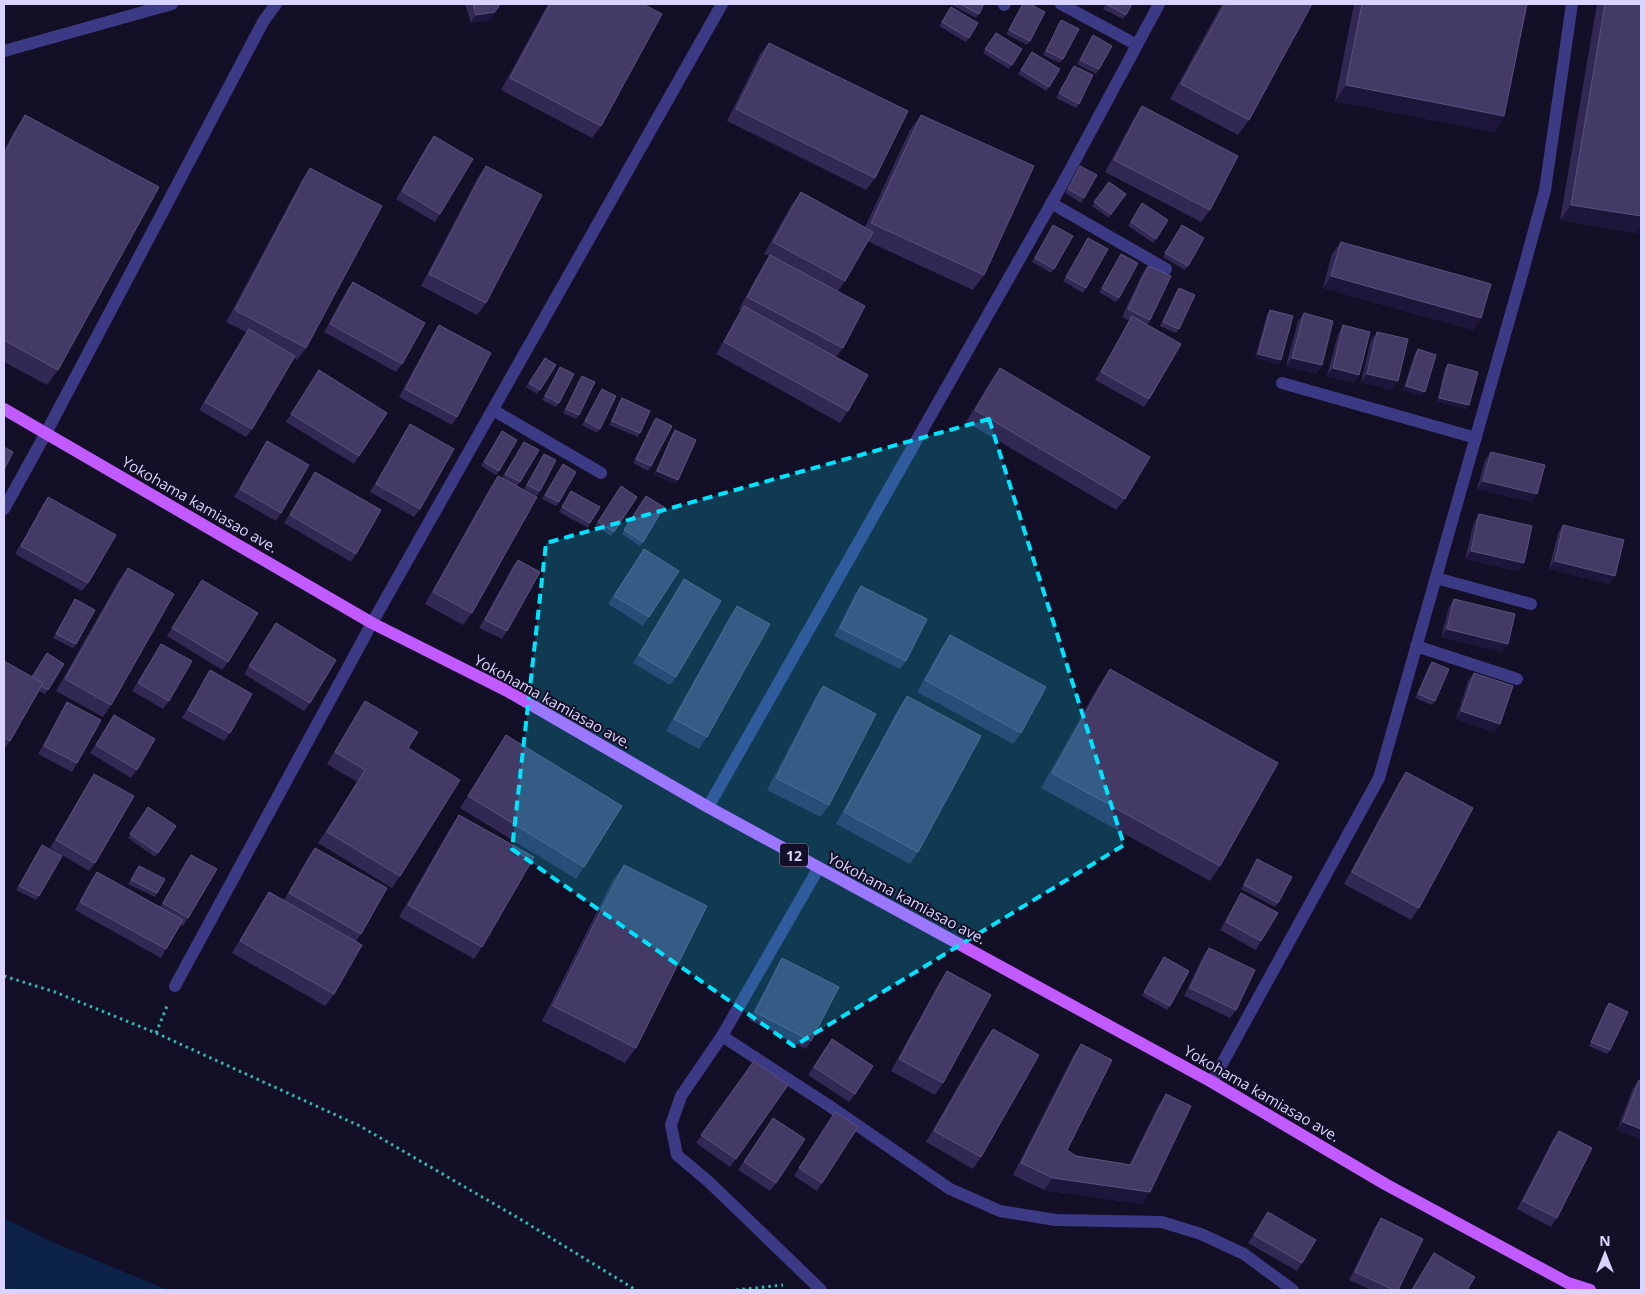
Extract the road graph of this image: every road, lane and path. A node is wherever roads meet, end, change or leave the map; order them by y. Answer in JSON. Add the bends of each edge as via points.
{"nodes":[{"id":1,"x":172,"y":4,"type":"edge"},
{"id":2,"x":276,"y":4,"type":"edge"},
{"id":3,"x":722,"y":4,"type":"edge"},
{"id":4,"x":1061,"y":4,"type":"edge"},
{"id":5,"x":1159,"y":4,"type":"edge"},
{"id":6,"x":1572,"y":4,"type":"edge"},
{"id":7,"x":1137,"y":45,"type":"junction"},
{"id":8,"x":4,"y":51,"type":"edge"},
{"id":9,"x":1052,"y":202,"type":"junction"},
{"id":10,"x":1166,"y":269,"type":"dead end"},
{"id":11,"x":1282,"y":383,"type":"dead end"},
{"id":12,"x":4,"y":409,"type":"edge"},
{"id":13,"x":493,"y":410,"type":"junction"},
{"id":14,"x":46,"y":433,"type":"junction"},
{"id":15,"x":1476,"y":438,"type":"junction"},
{"id":16,"x":601,"y":473,"type":"dead end"},
{"id":17,"x":4,"y":509,"type":"edge"},
{"id":18,"x":1436,"y":578,"type":"junction"},
{"id":19,"x":1532,"y":604,"type":"dead end"},
{"id":20,"x":372,"y":624,"type":"junction"},
{"id":21,"x":1416,"y":646,"type":"junction"},
{"id":22,"x":1517,"y":679,"type":"dead end"},
{"id":23,"x":708,"y":807,"type":"junction"},
{"id":24,"x":818,"y":868,"type":"junction"},
{"id":25,"x":4,"y":976,"type":"edge"},
{"id":26,"x":175,"y":986,"type":"joint"},
{"id":27,"x":156,"y":1033,"type":"junction"},
{"id":28,"x":722,"y":1036,"type":"junction"},
{"id":29,"x":1212,"y":1082,"type":"junction"},
{"id":30,"x":817,"y":1286,"type":"edge"},
{"id":31,"x":636,"y":1290,"type":"edge"},
{"id":32,"x":736,"y":1290,"type":"edge"},
{"id":33,"x":1293,"y":1290,"type":"edge"},
{"id":34,"x":1590,"y":1290,"type":"edge"}],
"edges":[{"from":1,"to":8,"type":"street"},
{"from":2,"to":14,"type":"street","via":[[263,22]]},
{"from":3,"to":13,"type":"street"},
{"from":4,"to":7,"type":"street"},
{"from":5,"to":7,"type":"street"},
{"from":6,"to":15,"type":"street","via":[[1545,190]]},
{"from":7,"to":9,"type":"street"},
{"from":9,"to":10,"type":"street"},
{"from":9,"to":23,"type":"street"},
{"from":11,"to":15,"type":"street"},
{"from":12,"to":14,"type":"main road","name":"Yokohama kamiasao ave.","number":"12"},
{"from":13,"to":16,"type":"street"},
{"from":13,"to":20,"type":"street"},
{"from":14,"to":17,"type":"street"},
{"from":14,"to":20,"type":"main road","name":"Yokohama kamiasao ave.","number":"12"},
{"from":15,"to":18,"type":"street"},
{"from":18,"to":19,"type":"street"},
{"from":18,"to":21,"type":"street"},
{"from":20,"to":23,"type":"main road","name":"Yokohama kamiasao ave.","number":"12","via":[[509,692]]},
{"from":20,"to":26,"type":"street"},
{"from":21,"to":22,"type":"street"},
{"from":21,"to":29,"type":"street","via":[[1379,778]]},
{"from":23,"to":24,"type":"main road","name":"Yokohama kamiasao ave.","number":"12"},
{"from":24,"to":28,"type":"street"},
{"from":24,"to":29,"type":"main road","name":"Yokohama kamiasao ave.","number":"12"},
{"from":25,"to":27,"type":"path","via":[[55,992]]},
{"from":26,"to":27,"type":"path"},
{"from":27,"to":31,"type":"path","via":[[360,1126]]},
{"from":28,"to":30,"type":"street","via":[[681,1096],[671,1125],[677,1155]]},
{"from":28,"to":33,"type":"street","via":[[950,1189],[1000,1211],[1056,1220],[1162,1222],[1201,1234],[1244,1254]]},
{"from":29,"to":34,"type":"main road","name":"Yokohama kamiasao ave.","number":"12","via":[[1385,1184],[1568,1283]]},
{"from":30,"to":32,"type":"path"}]}
